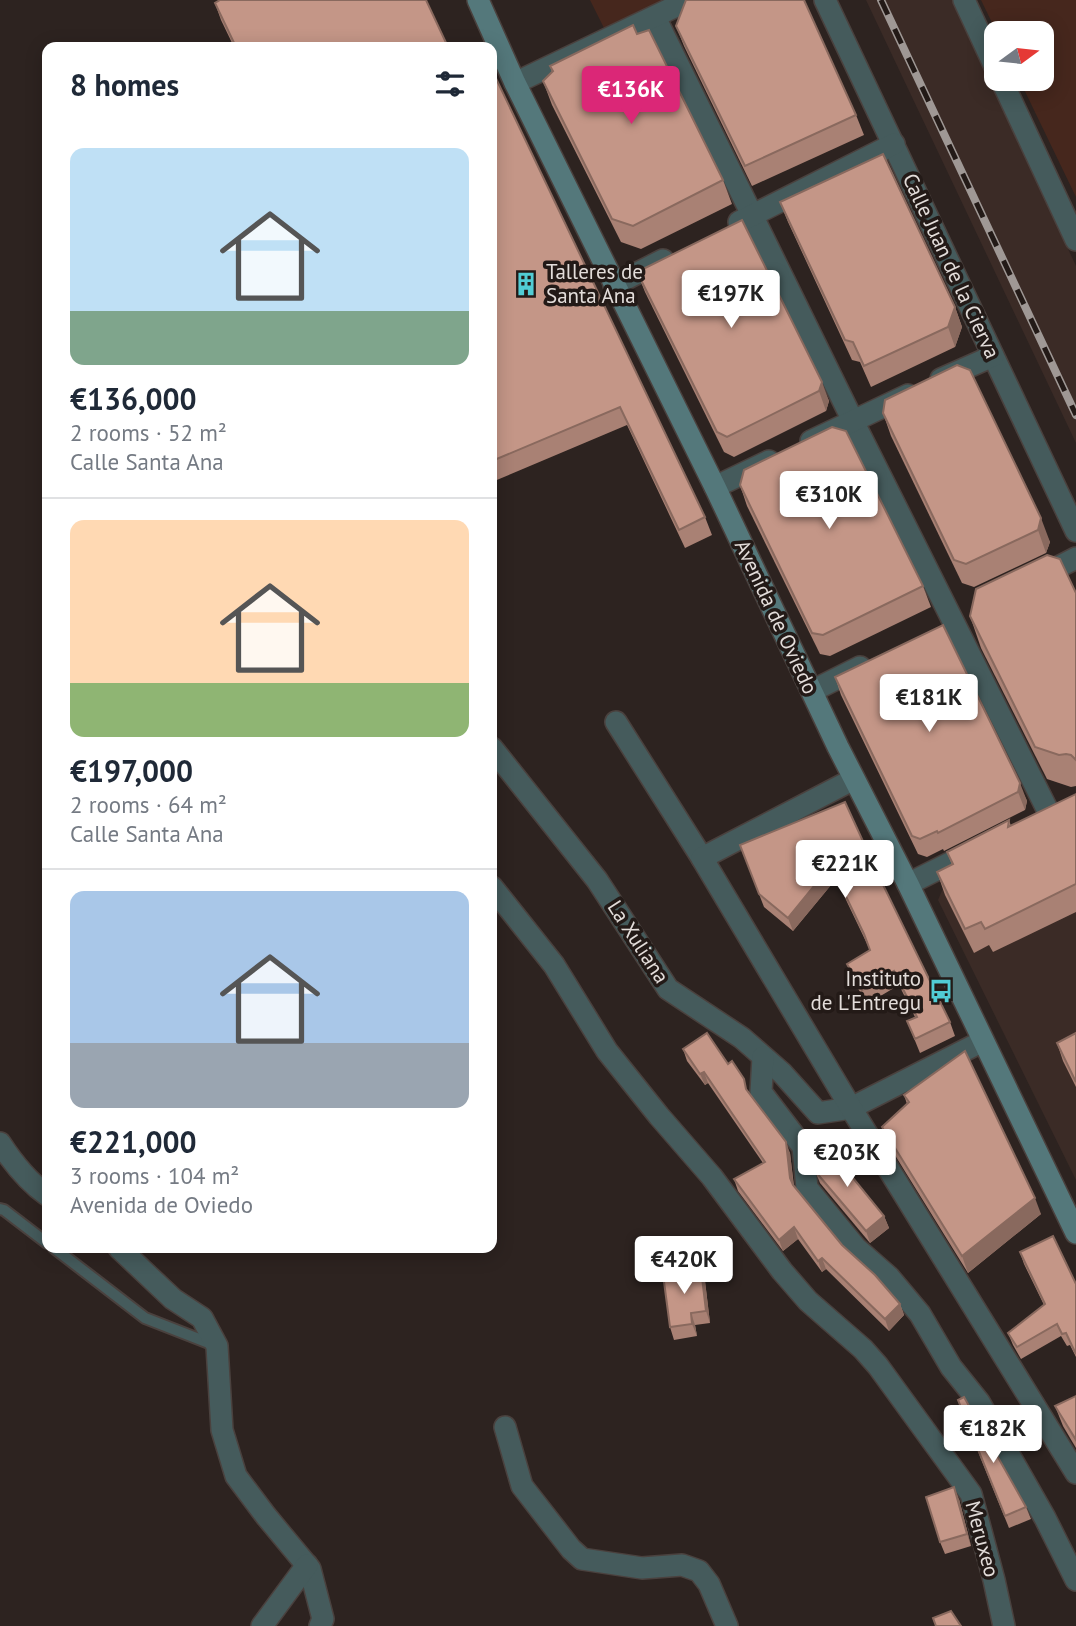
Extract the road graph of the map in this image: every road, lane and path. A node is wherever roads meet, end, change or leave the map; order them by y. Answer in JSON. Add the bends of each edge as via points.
{"nodes":[{"id":1,"x":478,"y":0,"type":"edge"},
{"id":2,"x":690,"y":0,"type":"edge"},
{"id":3,"x":825,"y":0,"type":"edge"},
{"id":4,"x":964,"y":0,"type":"edge"},
{"id":5,"x":655,"y":17,"type":"junction"},
{"id":6,"x":496,"y":42,"type":"edge"},
{"id":7,"x":984,"y":43,"type":"edge"},
{"id":8,"x":497,"y":44,"type":"edge"},
{"id":9,"x":514,"y":83,"type":"junction"},
{"id":10,"x":1006,"y":91,"type":"edge"},
{"id":11,"x":894,"y":144,"type":"junction"},
{"id":12,"x":752,"y":215,"type":"junction"},
{"id":13,"x":725,"y":229,"type":"edge"},
{"id":14,"x":1076,"y":240,"type":"edge"},
{"id":15,"x":680,"y":251,"type":"edge"},
{"id":16,"x":614,"y":285,"type":"junction"},
{"id":17,"x":993,"y":356,"type":"junction"},
{"id":18,"x":853,"y":421,"type":"junction"},
{"id":19,"x":715,"y":487,"type":"junction"},
{"id":20,"x":1076,"y":531,"type":"edge"},
{"id":21,"x":1076,"y":558,"type":"edge"},
{"id":22,"x":1027,"y":583,"type":"edge"},
{"id":23,"x":958,"y":617,"type":"junction"},
{"id":24,"x":929,"y":632,"type":"edge"},
{"id":25,"x":872,"y":661,"type":"edge"},
{"id":26,"x":811,"y":691,"type":"junction"},
{"id":27,"x":616,"y":722,"type":"dead end"},
{"id":28,"x":497,"y":754,"type":"edge"},
{"id":29,"x":854,"y":779,"type":"junction"},
{"id":30,"x":1026,"y":825,"type":"edge"},
{"id":31,"x":990,"y":842,"type":"edge"},
{"id":32,"x":702,"y":858,"type":"junction"},
{"id":33,"x":908,"y":884,"type":"junction"},
{"id":34,"x":497,"y":893,"type":"edge"},
{"id":35,"x":983,"y":1041,"type":"junction"},
{"id":36,"x":763,"y":1057,"type":"junction"},
{"id":37,"x":851,"y":1108,"type":"junction"},
{"id":38,"x":0,"y":1143,"type":"edge"},
{"id":39,"x":42,"y":1192,"type":"edge"},
{"id":40,"x":0,"y":1209,"type":"edge"},
{"id":41,"x":1076,"y":1233,"type":"edge"},
{"id":42,"x":42,"y":1239,"type":"edge"},
{"id":43,"x":60,"y":1253,"type":"edge"},
{"id":44,"x":124,"y":1253,"type":"edge"},
{"id":45,"x":217,"y":1346,"type":"junction"},
{"id":46,"x":505,"y":1427,"type":"dead end"},
{"id":47,"x":1076,"y":1473,"type":"edge"},
{"id":48,"x":307,"y":1565,"type":"junction"},
{"id":49,"x":1076,"y":1580,"type":"edge"},
{"id":50,"x":262,"y":1626,"type":"edge"},
{"id":51,"x":320,"y":1626,"type":"edge"},
{"id":52,"x":727,"y":1626,"type":"edge"},
{"id":53,"x":1004,"y":1626,"type":"edge"}],
"edges":[{"from":1,"to":6,"type":"street","name":"Avenida de Oviedo"},
{"from":2,"to":5,"type":"street"},
{"from":3,"to":11,"type":"street","name":"Calle Juan de la Cierva"},
{"from":4,"to":7,"type":"street"},
{"from":5,"to":9,"type":"street"},
{"from":5,"to":12,"type":"street"},
{"from":8,"to":9,"type":"street","name":"Avenida de Oviedo"},
{"from":9,"to":16,"type":"street","name":"Avenida de Oviedo"},
{"from":10,"to":14,"type":"street"},
{"from":11,"to":12,"type":"street"},
{"from":11,"to":17,"type":"street","name":"Calle Juan de la Cierva"},
{"from":12,"to":13,"type":"street"},
{"from":12,"to":18,"type":"street"},
{"from":15,"to":16,"type":"street"},
{"from":16,"to":19,"type":"street","name":"Avenida de Oviedo"},
{"from":17,"to":18,"type":"street"},
{"from":17,"to":20,"type":"street","name":"Calle Juan de la Cierva"},
{"from":18,"to":19,"type":"street"},
{"from":18,"to":23,"type":"street"},
{"from":19,"to":26,"type":"street","name":"Avenida de Oviedo"},
{"from":21,"to":22,"type":"street"},
{"from":23,"to":24,"type":"street"},
{"from":23,"to":30,"type":"street","via":[[1055,810]]},
{"from":25,"to":26,"type":"street"},
{"from":26,"to":29,"type":"street","name":"Avenida de Oviedo"},
{"from":27,"to":32,"type":"street"},
{"from":28,"to":36,"type":"street","name":"La Xuliana","via":[[597,880],[668,989]]},
{"from":29,"to":32,"type":"street"},
{"from":29,"to":33,"type":"street","name":"Avenida de Oviedo"},
{"from":31,"to":33,"type":"street"},
{"from":32,"to":37,"type":"street"},
{"from":33,"to":35,"type":"street","name":"Avenida de Oviedo"},
{"from":34,"to":53,"type":"street","name":"Meruxeo","via":[[554,965],[607,1051],[782,1270],[878,1366],[971,1494]]},
{"from":35,"to":37,"type":"street"},
{"from":35,"to":41,"type":"street","name":"Avenida de Oviedo"},
{"from":36,"to":37,"type":"street","name":"La Xuliana","via":[[818,1113]]},
{"from":36,"to":49,"type":"street","via":[[761,1092],[803,1147],[807,1188],[856,1248],[889,1277],[920,1314],[951,1367],[979,1402]]},
{"from":37,"to":47,"type":"street","via":[[1047,1412]]},
{"from":38,"to":39,"type":"street","via":[[13,1164]]},
{"from":40,"to":42,"type":"lane"},
{"from":43,"to":45,"type":"lane","via":[[145,1318]]},
{"from":44,"to":45,"type":"street","via":[[173,1299],[202,1318]]},
{"from":45,"to":48,"type":"street","via":[[222,1430],[236,1476]]},
{"from":46,"to":52,"type":"street","via":[[522,1486],[582,1559],[642,1568],[682,1565],[699,1571]]},
{"from":48,"to":50,"type":"street"},
{"from":48,"to":51,"type":"street","via":[[323,1619]]}]}
